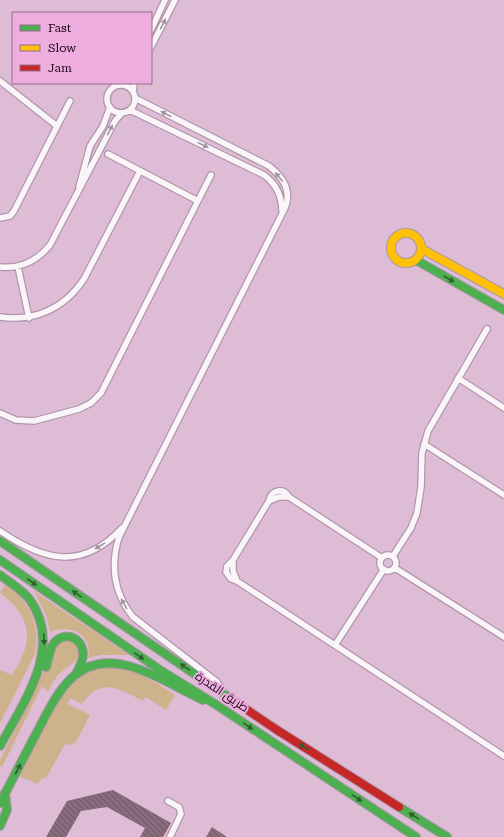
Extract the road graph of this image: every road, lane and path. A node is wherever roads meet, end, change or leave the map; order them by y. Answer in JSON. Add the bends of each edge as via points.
{"nodes":[{"id":1,"x":165,"y":0,"type":"edge"},
{"id":2,"x":174,"y":0,"type":"edge"},
{"id":3,"x":152,"y":28,"type":"edge"},
{"id":4,"x":152,"y":45,"type":"edge"},
{"id":5,"x":0,"y":81,"type":"edge"},
{"id":6,"x":123,"y":84,"type":"edge"},
{"id":7,"x":134,"y":84,"type":"edge"},
{"id":8,"x":134,"y":95,"type":"junction"},
{"id":9,"x":70,"y":101,"type":"dead end"},
{"id":10,"x":110,"y":107,"type":"junction"},
{"id":11,"x":130,"y":110,"type":"junction"},
{"id":12,"x":122,"y":113,"type":"junction"},
{"id":13,"x":57,"y":126,"type":"junction"},
{"id":14,"x":90,"y":146,"type":"junction"},
{"id":15,"x":100,"y":150,"type":"junction"},
{"id":16,"x":108,"y":154,"type":"dead end"},
{"id":17,"x":140,"y":171,"type":"junction"},
{"id":18,"x":211,"y":175,"type":"dead end"},
{"id":19,"x":78,"y":189,"type":"junction"},
{"id":20,"x":198,"y":201,"type":"junction"},
{"id":21,"x":282,"y":212,"type":"junction"},
{"id":22,"x":0,"y":218,"type":"edge"},
{"id":23,"x":422,"y":249,"type":"junction"},
{"id":24,"x":416,"y":260,"type":"junction"},
{"id":25,"x":0,"y":267,"type":"edge"},
{"id":26,"x":18,"y":267,"type":"junction"},
{"id":27,"x":504,"y":294,"type":"edge"},
{"id":28,"x":504,"y":310,"type":"edge"},
{"id":29,"x":0,"y":317,"type":"edge"},
{"id":30,"x":29,"y":318,"type":"junction"},
{"id":31,"x":486,"y":329,"type":"dead end"},
{"id":32,"x":458,"y":378,"type":"junction"},
{"id":33,"x":504,"y":408,"type":"edge"},
{"id":34,"x":0,"y":412,"type":"edge"},
{"id":35,"x":424,"y":444,"type":"junction"},
{"id":36,"x":504,"y":495,"type":"edge"},
{"id":37,"x":128,"y":520,"type":"junction"},
{"id":38,"x":0,"y":531,"type":"edge"},
{"id":39,"x":0,"y":541,"type":"edge"},
{"id":40,"x":393,"y":556,"type":"junction"},
{"id":41,"x":382,"y":558,"type":"junction"},
{"id":42,"x":0,"y":560,"type":"edge"},
{"id":43,"x":395,"y":568,"type":"junction"},
{"id":44,"x":384,"y":570,"type":"junction"},
{"id":45,"x":0,"y":575,"type":"edge"},
{"id":46,"x":504,"y":637,"type":"edge"},
{"id":47,"x":335,"y":645,"type":"junction"},
{"id":48,"x":77,"y":673,"type":"junction"},
{"id":49,"x":35,"y":680,"type":"junction"},
{"id":50,"x":225,"y":694,"type":"junction"},
{"id":51,"x":215,"y":704,"type":"junction"},
{"id":52,"x":0,"y":746,"type":"edge"},
{"id":53,"x":504,"y":756,"type":"edge"},
{"id":54,"x":6,"y":793,"type":"junction"},
{"id":55,"x":168,"y":801,"type":"dead end"},
{"id":56,"x":0,"y":803,"type":"edge"},
{"id":57,"x":0,"y":826,"type":"edge"},
{"id":58,"x":170,"y":837,"type":"edge"},
{"id":59,"x":416,"y":837,"type":"edge"},
{"id":60,"x":447,"y":837,"type":"edge"}],
"edges":[{"from":1,"to":3,"type":"street"},
{"from":4,"to":2,"type":"street","one_way":true},
{"from":5,"to":13,"type":"street"},
{"from":6,"to":8,"type":"street"},
{"from":6,"to":10,"type":"street","via":[[110,91],[107,99]]},
{"from":7,"to":8,"type":"street"},
{"from":8,"to":11,"type":"street","via":[[134,105]]},
{"from":21,"to":8,"type":"street","one_way":true,"via":[[288,200],[288,192],[274,170]]},
{"from":9,"to":13,"type":"street"},
{"from":10,"to":12,"type":"street","via":[[113,111]]},
{"from":10,"to":14,"type":"street","via":[[103,126]]},
{"from":11,"to":12,"type":"street"},
{"from":11,"to":21,"type":"street","one_way":true,"via":[[264,175],[280,194]]},
{"from":15,"to":12,"type":"street","one_way":true},
{"from":13,"to":22,"type":"street","via":[[12,214],[7,218]]},
{"from":14,"to":15,"type":"street"},
{"from":14,"to":19,"type":"street"},
{"from":15,"to":19,"type":"street"},
{"from":16,"to":17,"type":"street"},
{"from":17,"to":20,"type":"street"},
{"from":17,"to":30,"type":"street","via":[[79,287],[58,306]]},
{"from":18,"to":20,"type":"street"},
{"from":19,"to":26,"type":"street","via":[[47,249],[36,259]]},
{"from":20,"to":34,"type":"street","via":[[105,387],[97,398],[79,409],[34,421],[16,420]]},
{"from":21,"to":37,"type":"street"},
{"from":23,"to":24,"type":"main road"},
{"from":23,"to":24,"type":"main road","via":[[420,240],[408,232],[399,234],[392,240],[390,249],[398,261],[407,263]]},
{"from":23,"to":27,"type":"main road"},
{"from":24,"to":28,"type":"main road","one_way":true},
{"from":25,"to":26,"type":"street"},
{"from":26,"to":30,"type":"street"},
{"from":29,"to":30,"type":"street"},
{"from":31,"to":32,"type":"street"},
{"from":32,"to":33,"type":"street"},
{"from":32,"to":35,"type":"street","via":[[431,425]]},
{"from":35,"to":36,"type":"street"},
{"from":35,"to":40,"type":"street","via":[[417,513],[411,528]]},
{"from":37,"to":38,"type":"street","one_way":true,"via":[[98,548],[68,557],[37,553]]},
{"from":50,"to":37,"type":"street","one_way":true,"via":[[217,682],[141,624],[126,608],[115,579],[114,558],[119,537]]},
{"from":50,"to":39,"type":"main road","name":"طريق القدرة","one_way":true},
{"from":40,"to":41,"type":"street"},
{"from":40,"to":43,"type":"street"},
{"from":41,"to":44,"type":"street","via":[[381,566]]},
{"from":41,"to":47,"type":"street","via":[[283,491],[277,491],[271,496],[233,560],[228,564],[226,572],[229,577]]},
{"from":42,"to":51,"type":"main road","name":"طريق القدرة","one_way":true,"via":[[163,672]]},
{"from":43,"to":44,"type":"street","via":[[390,571]]},
{"from":43,"to":46,"type":"street"},
{"from":44,"to":47,"type":"street"},
{"from":45,"to":49,"type":"main road","one_way":true,"via":[[26,595],[39,616],[44,648]]},
{"from":47,"to":53,"type":"street"},
{"from":48,"to":49,"type":"main road","via":[[82,664],[84,649],[77,640],[65,636],[52,645],[44,672]]},
{"from":48,"to":51,"type":"main road","via":[[98,664],[129,664],[182,691]]},
{"from":54,"to":48,"type":"main road","one_way":true,"via":[[53,698],[63,684]]},
{"from":49,"to":52,"type":"main road"},
{"from":60,"to":50,"type":"main road","name":"طريق القدرة","one_way":true,"via":[[277,730]]},
{"from":51,"to":59,"type":"main road","name":"طريق القدرة","one_way":true},
{"from":54,"to":56,"type":"main road"},
{"from":54,"to":57,"type":"main road","via":[[7,810]]},
{"from":55,"to":58,"type":"street","via":[[179,807],[181,814]]}]}
